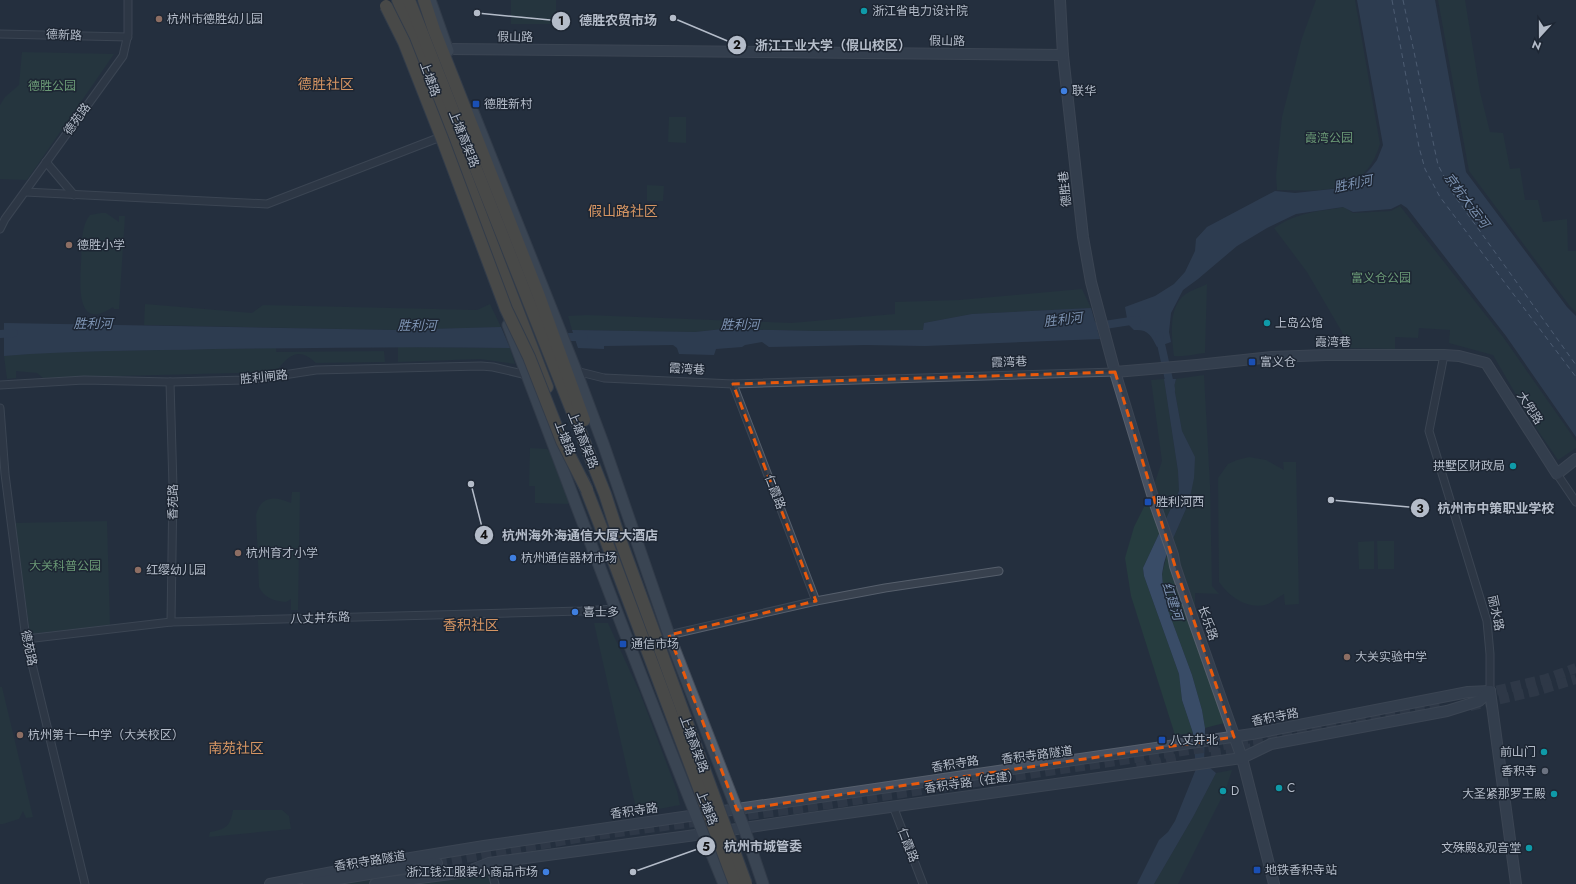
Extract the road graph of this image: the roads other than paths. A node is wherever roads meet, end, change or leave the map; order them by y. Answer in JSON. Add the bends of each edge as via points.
{"nodes":[{"id":1,"x":128,"y":0,"type":"edge"},
{"id":2,"x":382,"y":0,"type":"edge"},
{"id":3,"x":387,"y":0,"type":"edge"},
{"id":4,"x":398,"y":0,"type":"edge"},
{"id":5,"x":409,"y":0,"type":"edge"},
{"id":6,"x":424,"y":0,"type":"edge"},
{"id":7,"x":430,"y":0,"type":"edge"},
{"id":8,"x":1060,"y":0,"type":"edge"},
{"id":9,"x":0,"y":34,"type":"edge"},
{"id":10,"x":128,"y":37,"type":"junction"},
{"id":11,"x":447,"y":49,"type":"junction"},
{"id":12,"x":1063,"y":55,"type":"junction"},
{"id":13,"x":438,"y":138,"type":"junction"},
{"id":14,"x":46,"y":162,"type":"junction"},
{"id":15,"x":25,"y":192,"type":"junction"},
{"id":16,"x":74,"y":195,"type":"junction"},
{"id":17,"x":2,"y":219,"type":"edge"},
{"id":18,"x":0,"y":229,"type":"edge"},
{"id":19,"x":1444,"y":355,"type":"junction"},
{"id":20,"x":576,"y":371,"type":"junction"},
{"id":21,"x":1114,"y":372,"type":"junction"},
{"id":22,"x":527,"y":375,"type":"junction"},
{"id":23,"x":170,"y":382,"type":"junction"},
{"id":24,"x":733,"y":384,"type":"junction"},
{"id":25,"x":0,"y":385,"type":"edge"},
{"id":26,"x":0,"y":408,"type":"edge"},
{"id":27,"x":1576,"y":459,"type":"edge"},
{"id":28,"x":1557,"y":474,"type":"junction"},
{"id":29,"x":587,"y":490,"type":"junction"},
{"id":30,"x":605,"y":494,"type":"junction"},
{"id":31,"x":1576,"y":502,"type":"edge"},
{"id":32,"x":999,"y":571,"type":"dead end"},
{"id":33,"x":816,"y":601,"type":"junction"},
{"id":34,"x":615,"y":609,"type":"junction"},
{"id":35,"x":171,"y":622,"type":"junction"},
{"id":36,"x":669,"y":635,"type":"junction"},
{"id":37,"x":26,"y":640,"type":"junction"},
{"id":38,"x":1490,"y":691,"type":"junction"},
{"id":39,"x":1234,"y":737,"type":"junction"},
{"id":40,"x":1242,"y":758,"type":"junction"},
{"id":41,"x":1088,"y":762,"type":"dead end"},
{"id":42,"x":988,"y":772,"type":"junction"},
{"id":43,"x":1090,"y":775,"type":"dead end"},
{"id":44,"x":999,"y":792,"type":"junction"},
{"id":45,"x":893,"y":806,"type":"junction"},
{"id":46,"x":737,"y":810,"type":"junction"},
{"id":47,"x":695,"y":815,"type":"junction"},
{"id":48,"x":744,"y":828,"type":"junction"},
{"id":49,"x":703,"y":834,"type":"junction"},
{"id":50,"x":484,"y":846,"type":"junction"},
{"id":51,"x":489,"y":863,"type":"junction"},
{"id":52,"x":85,"y":884,"type":"edge"},
{"id":53,"x":270,"y":884,"type":"edge"},
{"id":54,"x":308,"y":884,"type":"edge"},
{"id":55,"x":335,"y":884,"type":"edge"},
{"id":56,"x":375,"y":884,"type":"edge"},
{"id":57,"x":495,"y":884,"type":"edge"},
{"id":58,"x":724,"y":884,"type":"edge"},
{"id":59,"x":735,"y":884,"type":"edge"},
{"id":60,"x":746,"y":884,"type":"edge"},
{"id":61,"x":762,"y":884,"type":"edge"},
{"id":62,"x":922,"y":884,"type":"edge"},
{"id":63,"x":1274,"y":884,"type":"edge"},
{"id":64,"x":1516,"y":884,"type":"edge"}],
"edges":[{"from":1,"to":10,"type":"street","name":"德苑路"},
{"from":2,"to":29,"type":"highway","bridge":true,"via":[[410,56],[506,309],[529,357],[562,441]]},
{"from":3,"to":13,"type":"main road","name":"上塘路"},
{"from":4,"to":29,"type":"highway","name":"上塘高架路","bridge":true},
{"from":5,"to":30,"type":"highway","name":"上塘高架路"},
{"from":6,"to":30,"type":"highway","via":[[542,304],[592,444]]},
{"from":7,"to":11,"type":"main road"},
{"from":8,"to":12,"type":"street","name":"德胜巷"},
{"from":9,"to":10,"type":"street","name":"德新路"},
{"from":10,"to":14,"type":"street","name":"德苑路","via":[[123,56]]},
{"from":11,"to":12,"type":"street","name":"假山路"},
{"from":11,"to":20,"type":"main road"},
{"from":12,"to":21,"type":"street","name":"德胜巷","via":[[1083,237]]},
{"from":13,"to":16,"type":"street","via":[[267,204]]},
{"from":13,"to":22,"type":"main road","name":"上塘路"},
{"from":14,"to":15,"type":"street","name":"德苑路"},
{"from":14,"to":16,"type":"street"},
{"from":15,"to":16,"type":"street"},
{"from":15,"to":17,"type":"street","name":"德苑路"},
{"from":17,"to":18,"type":"street","name":"德苑路"},
{"from":19,"to":21,"type":"street","name":"霞湾巷","via":[[1310,355]]},
{"from":19,"to":28,"type":"street","name":"大兜路","via":[[1486,363]]},
{"from":19,"to":38,"type":"street","name":"丽水路","via":[[1429,431],[1487,621]]},
{"from":20,"to":24,"type":"street","name":"霞湾巷","via":[[604,378]]},
{"from":20,"to":36,"type":"main road"},
{"from":21,"to":24,"type":"street","name":"霞湾巷"},
{"from":21,"to":39,"type":"street","name":"长乐路","via":[[1175,566]]},
{"from":22,"to":23,"type":"street","name":"胜利闸路","via":[[481,366],[316,370],[264,378]]},
{"from":22,"to":34,"type":"main road","name":"上塘路"},
{"from":23,"to":25,"type":"street","name":"胜利闸路","via":[[84,380]]},
{"from":23,"to":35,"type":"street","name":"香苑路","via":[[173,487]]},
{"from":24,"to":33,"type":"street","name":"仁霞路"},
{"from":26,"to":37,"type":"street","name":"德苑路","via":[[5,474]]},
{"from":27,"to":28,"type":"street"},
{"from":28,"to":31,"type":"street","name":"大兜路"},
{"from":29,"to":59,"type":"highway","name":"上塘高架路","bridge":true},
{"from":30,"to":60,"type":"highway","name":"上塘高架路","bridge":true},
{"from":32,"to":33,"type":"street"},
{"from":33,"to":36,"type":"street"},
{"from":34,"to":35,"type":"street","name":"八丈井东路","via":[[581,612]]},
{"from":34,"to":47,"type":"main road","name":"上塘路"},
{"from":35,"to":37,"type":"street","name":"八丈井东路"},
{"from":36,"to":46,"type":"main road"},
{"from":37,"to":52,"type":"street","name":"德苑路"},
{"from":38,"to":39,"type":"street","name":"香积寺路","via":[[1468,692]]},
{"from":38,"to":40,"type":"street","via":[[1479,701],[1447,711],[1270,744]]},
{"from":38,"to":64,"type":"street","name":"丽水路"},
{"from":39,"to":40,"type":"street","name":"长乐路"},
{"from":39,"to":42,"type":"street","name":"香积寺路"},
{"from":40,"to":44,"type":"street","name":"香积寺路（在建）"},
{"from":40,"to":63,"type":"street","name":"长乐路"},
{"from":41,"to":42,"type":"street","name":"香积寺路隧道","via":[[1013,773]]},
{"from":42,"to":46,"type":"street","name":"香积寺路"},
{"from":43,"to":44,"type":"street","via":[[1013,786]]},
{"from":44,"to":45,"type":"street","name":"香积寺路（在建）"},
{"from":45,"to":48,"type":"street","name":"香积寺路（在建）"},
{"from":45,"to":62,"type":"street","name":"仁霞路"},
{"from":46,"to":47,"type":"street","name":"香积寺路"},
{"from":46,"to":48,"type":"main road"},
{"from":47,"to":49,"type":"main road","name":"上塘路"},
{"from":47,"to":50,"type":"street","name":"香积寺路"},
{"from":48,"to":49,"type":"street"},
{"from":48,"to":61,"type":"main road"},
{"from":49,"to":51,"type":"street"},
{"from":49,"to":58,"type":"main road","name":"上塘路"},
{"from":50,"to":51,"type":"street"},
{"from":50,"to":53,"type":"street","name":"香积寺路"},
{"from":51,"to":56,"type":"street","via":[[466,872]]},
{"from":51,"to":57,"type":"street"},
{"from":54,"to":55,"type":"street","name":"香积寺路隧道","via":[[437,866]]}]}
